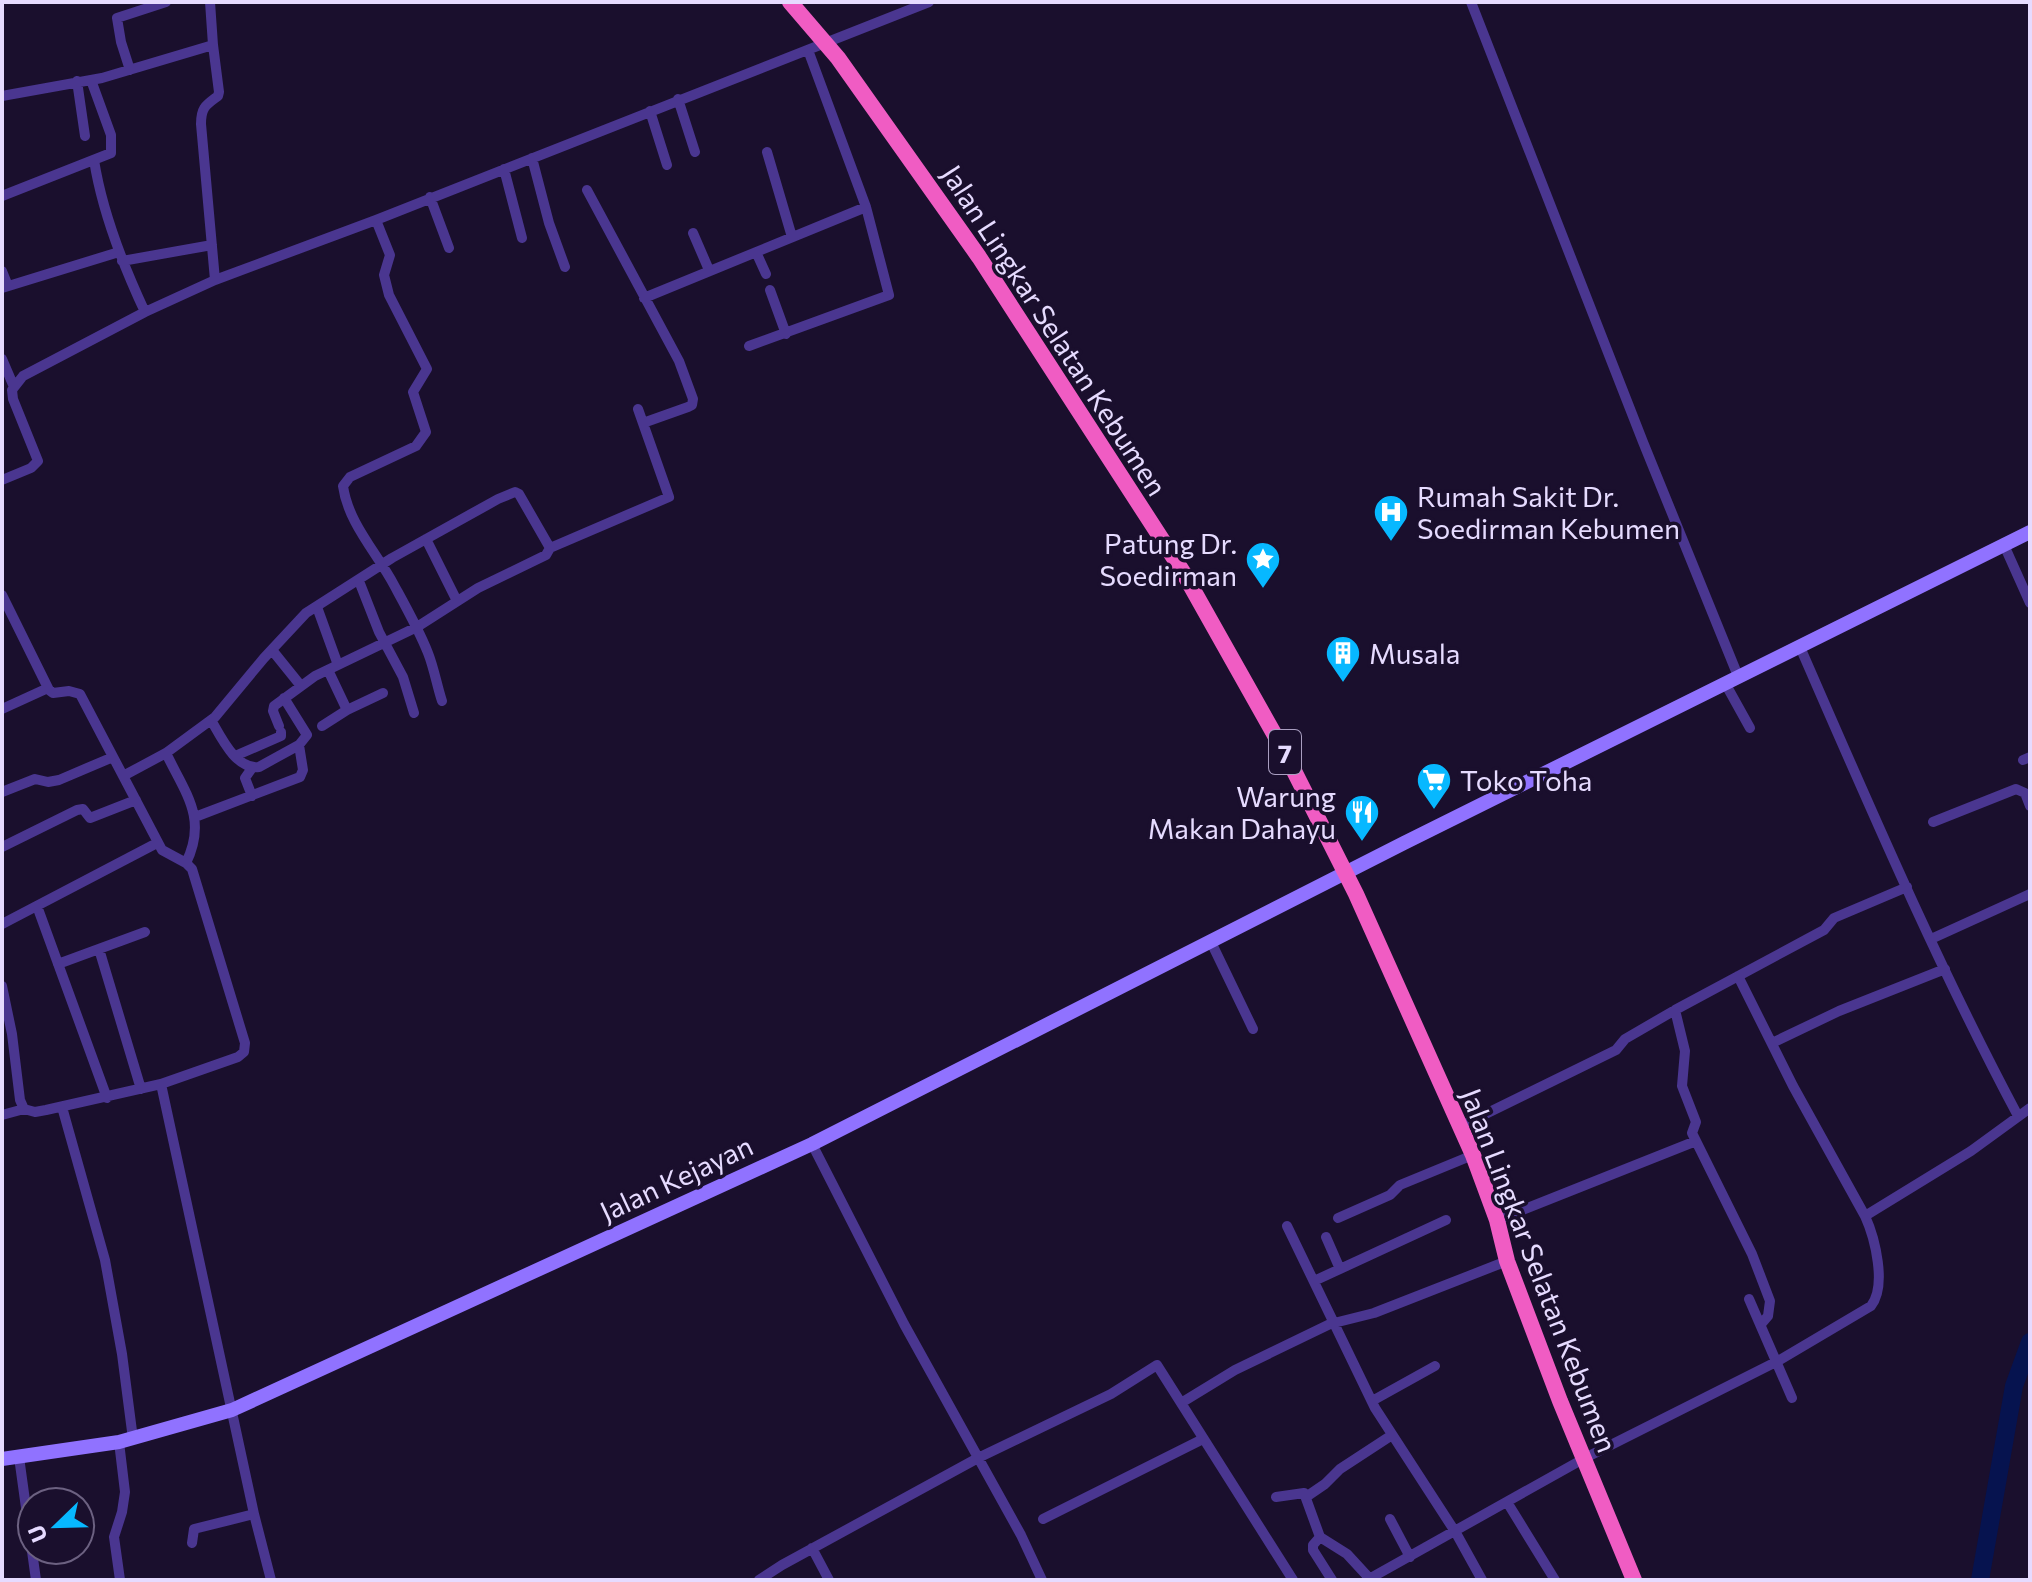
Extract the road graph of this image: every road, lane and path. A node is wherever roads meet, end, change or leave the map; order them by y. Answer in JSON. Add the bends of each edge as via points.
{"nodes":[{"id":1,"x":166,"y":2,"type":"edge"},
{"id":2,"x":210,"y":2,"type":"edge"},
{"id":3,"x":790,"y":2,"type":"edge"},
{"id":4,"x":929,"y":2,"type":"edge"},
{"id":5,"x":1471,"y":2,"type":"edge"},
{"id":6,"x":826,"y":43,"type":"junction"},
{"id":7,"x":213,"y":45,"type":"junction"},
{"id":8,"x":808,"y":50,"type":"junction"},
{"id":9,"x":130,"y":70,"type":"junction"},
{"id":10,"x":91,"y":80,"type":"junction"},
{"id":11,"x":77,"y":81,"type":"junction"},
{"id":12,"x":2,"y":96,"type":"edge"},
{"id":13,"x":678,"y":99,"type":"junction"},
{"id":14,"x":650,"y":111,"type":"junction"},
{"id":15,"x":85,"y":136,"type":"dead end"},
{"id":16,"x":695,"y":152,"type":"dead end"},
{"id":17,"x":767,"y":152,"type":"dead end"},
{"id":18,"x":532,"y":158,"type":"junction"},
{"id":19,"x":94,"y":160,"type":"junction"},
{"id":20,"x":667,"y":165,"type":"dead end"},
{"id":21,"x":504,"y":169,"type":"junction"},
{"id":22,"x":587,"y":190,"type":"dead end"},
{"id":23,"x":2,"y":196,"type":"edge"},
{"id":24,"x":430,"y":197,"type":"junction"},
{"id":25,"x":866,"y":207,"type":"junction"},
{"id":26,"x":376,"y":220,"type":"junction"},
{"id":27,"x":693,"y":233,"type":"dead end"},
{"id":28,"x":792,"y":237,"type":"junction"},
{"id":29,"x":522,"y":238,"type":"dead end"},
{"id":30,"x":212,"y":245,"type":"junction"},
{"id":31,"x":449,"y":248,"type":"dead end"},
{"id":32,"x":756,"y":252,"type":"junction"},
{"id":33,"x":121,"y":256,"type":"junction"},
{"id":34,"x":565,"y":267,"type":"dead end"},
{"id":35,"x":709,"y":270,"type":"junction"},
{"id":36,"x":2,"y":271,"type":"edge"},
{"id":37,"x":766,"y":274,"type":"dead end"},
{"id":38,"x":215,"y":280,"type":"junction"},
{"id":39,"x":5,"y":287,"type":"edge"},
{"id":40,"x":770,"y":290,"type":"dead end"},
{"id":41,"x":644,"y":298,"type":"junction"},
{"id":42,"x":145,"y":312,"type":"junction"},
{"id":43,"x":786,"y":334,"type":"junction"},
{"id":44,"x":749,"y":346,"type":"dead end"},
{"id":45,"x":2,"y":359,"type":"edge"},
{"id":46,"x":14,"y":387,"type":"junction"},
{"id":47,"x":638,"y":409,"type":"dead end"},
{"id":48,"x":643,"y":423,"type":"junction"},
{"id":49,"x":2,"y":480,"type":"edge"},
{"id":50,"x":2030,"y":532,"type":"edge"},
{"id":51,"x":426,"y":539,"type":"junction"},
{"id":52,"x":2004,"y":545,"type":"junction"},
{"id":53,"x":550,"y":548,"type":"junction"},
{"id":54,"x":381,"y":565,"type":"junction"},
{"id":55,"x":359,"y":581,"type":"junction"},
{"id":56,"x":2,"y":597,"type":"edge"},
{"id":57,"x":457,"y":601,"type":"junction"},
{"id":58,"x":2030,"y":603,"type":"edge"},
{"id":59,"x":317,"y":607,"type":"junction"},
{"id":60,"x":417,"y":627,"type":"junction"},
{"id":61,"x":385,"y":642,"type":"junction"},
{"id":62,"x":1800,"y":647,"type":"junction"},
{"id":63,"x":272,"y":650,"type":"junction"},
{"id":64,"x":333,"y":668,"type":"junction"},
{"id":65,"x":1732,"y":680,"type":"junction"},
{"id":66,"x":301,"y":686,"type":"junction"},
{"id":67,"x":48,"y":688,"type":"junction"},
{"id":68,"x":383,"y":693,"type":"dead end"},
{"id":69,"x":284,"y":698,"type":"junction"},
{"id":70,"x":442,"y":701,"type":"dead end"},
{"id":71,"x":2,"y":709,"type":"edge"},
{"id":72,"x":347,"y":710,"type":"junction"},
{"id":73,"x":414,"y":713,"type":"dead end"},
{"id":74,"x":211,"y":720,"type":"junction"},
{"id":75,"x":322,"y":726,"type":"dead end"},
{"id":76,"x":1750,"y":728,"type":"dead end"},
{"id":77,"x":265,"y":742,"type":"junction"},
{"id":78,"x":299,"y":745,"type":"junction"},
{"id":79,"x":166,"y":753,"type":"junction"},
{"id":80,"x":235,"y":756,"type":"junction"},
{"id":81,"x":113,"y":757,"type":"junction"},
{"id":82,"x":274,"y":761,"type":"junction"},
{"id":83,"x":252,"y":768,"type":"junction"},
{"id":84,"x":123,"y":776,"type":"junction"},
{"id":85,"x":2,"y":792,"type":"edge"},
{"id":86,"x":252,"y":796,"type":"junction"},
{"id":87,"x":136,"y":800,"type":"junction"},
{"id":88,"x":2030,"y":806,"type":"edge"},
{"id":89,"x":195,"y":817,"type":"junction"},
{"id":90,"x":1933,"y":822,"type":"dead end"},
{"id":91,"x":157,"y":843,"type":"junction"},
{"id":92,"x":2,"y":847,"type":"edge"},
{"id":93,"x":186,"y":863,"type":"junction"},
{"id":94,"x":1346,"y":873,"type":"junction"},
{"id":95,"x":1907,"y":887,"type":"junction"},
{"id":96,"x":2030,"y":894,"type":"edge"},
{"id":97,"x":37,"y":906,"type":"junction"},
{"id":98,"x":2,"y":924,"type":"edge"},
{"id":99,"x":145,"y":932,"type":"dead end"},
{"id":100,"x":1931,"y":939,"type":"junction"},
{"id":101,"x":1211,"y":942,"type":"junction"},
{"id":102,"x":99,"y":949,"type":"junction"},
{"id":103,"x":58,"y":964,"type":"junction"},
{"id":104,"x":1945,"y":969,"type":"junction"},
{"id":105,"x":1738,"y":976,"type":"junction"},
{"id":106,"x":2,"y":986,"type":"edge"},
{"id":107,"x":1675,"y":1010,"type":"junction"},
{"id":108,"x":1253,"y":1029,"type":"dead end"},
{"id":109,"x":1772,"y":1043,"type":"junction"},
{"id":110,"x":15,"y":1071,"type":"junction"},
{"id":111,"x":2,"y":1074,"type":"edge"},
{"id":112,"x":161,"y":1084,"type":"junction"},
{"id":113,"x":141,"y":1089,"type":"junction"},
{"id":114,"x":107,"y":1098,"type":"junction"},
{"id":115,"x":62,"y":1107,"type":"junction"},
{"id":116,"x":2030,"y":1108,"type":"edge"},
{"id":117,"x":24,"y":1109,"type":"junction"},
{"id":118,"x":2,"y":1115,"type":"edge"},
{"id":119,"x":2018,"y":1116,"type":"junction"},
{"id":120,"x":1461,"y":1126,"type":"junction"},
{"id":121,"x":1696,"y":1141,"type":"junction"},
{"id":122,"x":812,"y":1144,"type":"junction"},
{"id":123,"x":1473,"y":1155,"type":"junction"},
{"id":124,"x":1865,"y":1216,"type":"junction"},
{"id":125,"x":1338,"y":1218,"type":"dead end"},
{"id":126,"x":1446,"y":1220,"type":"dead end"},
{"id":127,"x":1497,"y":1220,"type":"junction"},
{"id":128,"x":1287,"y":1226,"type":"dead end"},
{"id":129,"x":1326,"y":1237,"type":"dead end"},
{"id":130,"x":1507,"y":1261,"type":"junction"},
{"id":131,"x":1340,"y":1269,"type":"junction"},
{"id":132,"x":1314,"y":1281,"type":"junction"},
{"id":133,"x":1749,"y":1299,"type":"dead end"},
{"id":134,"x":1333,"y":1323,"type":"junction"},
{"id":135,"x":1762,"y":1323,"type":"junction"},
{"id":136,"x":1778,"y":1361,"type":"junction"},
{"id":137,"x":1435,"y":1366,"type":"dead end"},
{"id":138,"x":1792,"y":1398,"type":"dead end"},
{"id":139,"x":1372,"y":1401,"type":"junction"},
{"id":140,"x":1181,"y":1403,"type":"junction"},
{"id":141,"x":232,"y":1410,"type":"junction"},
{"id":142,"x":1392,"y":1435,"type":"junction"},
{"id":143,"x":1203,"y":1439,"type":"junction"},
{"id":144,"x":126,"y":1441,"type":"junction"},
{"id":145,"x":19,"y":1457,"type":"junction"},
{"id":146,"x":978,"y":1458,"type":"junction"},
{"id":147,"x":1585,"y":1458,"type":"junction"},
{"id":148,"x":2,"y":1459,"type":"edge"},
{"id":149,"x":1276,"y":1497,"type":"dead end"},
{"id":150,"x":1306,"y":1497,"type":"junction"},
{"id":151,"x":1507,"y":1502,"type":"junction"},
{"id":152,"x":254,"y":1514,"type":"junction"},
{"id":153,"x":1043,"y":1519,"type":"dead end"},
{"id":154,"x":1390,"y":1519,"type":"dead end"},
{"id":155,"x":1456,"y":1533,"type":"junction"},
{"id":156,"x":1320,"y":1537,"type":"junction"},
{"id":157,"x":192,"y":1543,"type":"dead end"},
{"id":158,"x":812,"y":1548,"type":"junction"},
{"id":159,"x":1410,"y":1557,"type":"junction"},
{"id":160,"x":1040,"y":1579,"type":"edge"},
{"id":161,"x":1369,"y":1579,"type":"edge"},
{"id":162,"x":36,"y":1580,"type":"edge"},
{"id":163,"x":120,"y":1580,"type":"edge"},
{"id":164,"x":271,"y":1580,"type":"edge"},
{"id":165,"x":759,"y":1580,"type":"edge"},
{"id":166,"x":829,"y":1580,"type":"edge"},
{"id":167,"x":1293,"y":1580,"type":"edge"},
{"id":168,"x":1332,"y":1580,"type":"edge"},
{"id":169,"x":1482,"y":1580,"type":"edge"},
{"id":170,"x":1555,"y":1580,"type":"edge"},
{"id":171,"x":1634,"y":1580,"type":"edge"}],
"edges":[{"from":1,"to":9,"type":"street","via":[[117,18]]},
{"from":2,"to":7,"type":"street"},
{"from":3,"to":6,"type":"highway","name":"Jalan Lingkar Selatan Kebumen","number":"7"},
{"from":4,"to":6,"type":"street"},
{"from":5,"to":65,"type":"street"},
{"from":6,"to":8,"type":"street"},
{"from":6,"to":94,"type":"highway","name":"Jalan Lingkar Selatan Kebumen","number":"7","via":[[979,257],[1183,572]]},
{"from":7,"to":9,"type":"street"},
{"from":7,"to":30,"type":"street","via":[[219,92],[201,115]]},
{"from":8,"to":13,"type":"street"},
{"from":8,"to":25,"type":"street"},
{"from":9,"to":10,"type":"street"},
{"from":10,"to":11,"type":"street"},
{"from":10,"to":19,"type":"street","via":[[112,148],[110,155]]},
{"from":11,"to":12,"type":"street"},
{"from":11,"to":15,"type":"street"},
{"from":13,"to":14,"type":"street"},
{"from":13,"to":16,"type":"street"},
{"from":14,"to":18,"type":"street"},
{"from":14,"to":20,"type":"street"},
{"from":17,"to":28,"type":"street"},
{"from":18,"to":21,"type":"street"},
{"from":18,"to":34,"type":"street"},
{"from":19,"to":23,"type":"street"},
{"from":19,"to":33,"type":"street"},
{"from":21,"to":24,"type":"street"},
{"from":21,"to":29,"type":"street"},
{"from":22,"to":41,"type":"street"},
{"from":24,"to":26,"type":"street"},
{"from":24,"to":31,"type":"street"},
{"from":25,"to":28,"type":"street"},
{"from":25,"to":43,"type":"street","via":[[888,297]]},
{"from":26,"to":38,"type":"street"},
{"from":26,"to":54,"type":"street","via":[[390,255],[384,275],[389,295],[427,369],[413,392],[425,428],[422,441],[350,477],[343,486]]},
{"from":27,"to":35,"type":"street"},
{"from":28,"to":32,"type":"street"},
{"from":30,"to":33,"type":"street"},
{"from":30,"to":38,"type":"street"},
{"from":32,"to":35,"type":"street"},
{"from":32,"to":37,"type":"street"},
{"from":33,"to":39,"type":"street"},
{"from":33,"to":42,"type":"street"},
{"from":35,"to":41,"type":"street"},
{"from":36,"to":39,"type":"street"},
{"from":38,"to":42,"type":"street"},
{"from":40,"to":43,"type":"street"},
{"from":41,"to":48,"type":"street","via":[[679,361],[693,403]]},
{"from":42,"to":46,"type":"street","via":[[23,376]]},
{"from":43,"to":44,"type":"street"},
{"from":45,"to":46,"type":"street"},
{"from":46,"to":49,"type":"street","via":[[13,399],[38,461]]},
{"from":47,"to":48,"type":"street"},
{"from":48,"to":53,"type":"street","via":[[669,497]]},
{"from":50,"to":52,"type":"main road","name":"Jalan Kejayan"},
{"from":51,"to":53,"type":"street","via":[[515,492]]},
{"from":51,"to":54,"type":"street"},
{"from":51,"to":57,"type":"street"},
{"from":52,"to":58,"type":"street"},
{"from":52,"to":62,"type":"main road","name":"Jalan Kejayan"},
{"from":53,"to":57,"type":"street","via":[[546,555]]},
{"from":54,"to":55,"type":"street"},
{"from":54,"to":60,"type":"street"},
{"from":55,"to":59,"type":"street"},
{"from":55,"to":61,"type":"street"},
{"from":56,"to":67,"type":"street"},
{"from":57,"to":60,"type":"street"},
{"from":59,"to":63,"type":"street"},
{"from":59,"to":64,"type":"street"},
{"from":60,"to":61,"type":"street"},
{"from":60,"to":70,"type":"street"},
{"from":61,"to":64,"type":"street"},
{"from":61,"to":73,"type":"street"},
{"from":62,"to":65,"type":"main road","name":"Jalan Kejayan"},
{"from":62,"to":95,"type":"street"},
{"from":63,"to":66,"type":"street"},
{"from":63,"to":74,"type":"street"},
{"from":64,"to":66,"type":"street"},
{"from":64,"to":72,"type":"street"},
{"from":65,"to":76,"type":"street"},
{"from":65,"to":94,"type":"main road","name":"Jalan Kejayan"},
{"from":66,"to":69,"type":"street"},
{"from":67,"to":71,"type":"street"},
{"from":67,"to":81,"type":"street","via":[[80,694]]},
{"from":68,"to":72,"type":"street"},
{"from":69,"to":77,"type":"street","via":[[273,709],[281,736]]},
{"from":69,"to":78,"type":"street","via":[[307,735]]},
{"from":72,"to":75,"type":"street"},
{"from":74,"to":79,"type":"street"},
{"from":74,"to":80,"type":"street"},
{"from":77,"to":80,"type":"street"},
{"from":77,"to":82,"type":"street"},
{"from":78,"to":82,"type":"street"},
{"from":78,"to":86,"type":"street","via":[[303,774]]},
{"from":79,"to":84,"type":"street"},
{"from":79,"to":89,"type":"street"},
{"from":80,"to":83,"type":"street"},
{"from":81,"to":84,"type":"street"},
{"from":81,"to":85,"type":"street","via":[[59,780],[35,779]]},
{"from":82,"to":83,"type":"street"},
{"from":83,"to":86,"type":"street","via":[[245,778]]},
{"from":84,"to":87,"type":"street"},
{"from":86,"to":89,"type":"street"},
{"from":87,"to":91,"type":"street"},
{"from":87,"to":92,"type":"street","via":[[90,818],[81,808]]},
{"from":88,"to":90,"type":"street","via":[[2025,793],[2016,789]]},
{"from":89,"to":93,"type":"street"},
{"from":91,"to":93,"type":"street","via":[[167,855]]},
{"from":91,"to":97,"type":"street"},
{"from":93,"to":112,"type":"street","via":[[196,878],[244,1052]]},
{"from":94,"to":101,"type":"main road","name":"Jalan Kejayan"},
{"from":94,"to":120,"type":"highway","name":"Jalan Lingkar Selatan Kebumen","number":"7"},
{"from":95,"to":100,"type":"street"},
{"from":95,"to":105,"type":"street","via":[[1834,918],[1824,930]]},
{"from":96,"to":100,"type":"street"},
{"from":97,"to":98,"type":"street"},
{"from":97,"to":103,"type":"street"},
{"from":99,"to":102,"type":"street"},
{"from":100,"to":104,"type":"street"},
{"from":101,"to":108,"type":"street"},
{"from":101,"to":122,"type":"main road","name":"Jalan Kejayan"},
{"from":102,"to":103,"type":"street"},
{"from":102,"to":113,"type":"street"},
{"from":103,"to":114,"type":"street"},
{"from":104,"to":109,"type":"street"},
{"from":104,"to":119,"type":"street"},
{"from":105,"to":107,"type":"street"},
{"from":105,"to":109,"type":"street"},
{"from":106,"to":110,"type":"street"},
{"from":107,"to":120,"type":"street","via":[[1625,1039],[1616,1050]]},
{"from":107,"to":121,"type":"street","via":[[1685,1051],[1682,1086],[1696,1122]]},
{"from":109,"to":124,"type":"street"},
{"from":110,"to":111,"type":"street"},
{"from":110,"to":117,"type":"street"},
{"from":112,"to":113,"type":"street"},
{"from":112,"to":141,"type":"street"},
{"from":113,"to":114,"type":"street"},
{"from":114,"to":115,"type":"street"},
{"from":115,"to":117,"type":"street"},
{"from":115,"to":144,"type":"street","via":[[105,1260],[122,1354]]},
{"from":116,"to":119,"type":"street"},
{"from":117,"to":118,"type":"street"},
{"from":119,"to":124,"type":"street"},
{"from":120,"to":123,"type":"highway","name":"Jalan Lingkar Selatan Kebumen","number":"7"},
{"from":121,"to":127,"type":"street"},
{"from":121,"to":135,"type":"street","via":[[1770,1301]]},
{"from":122,"to":141,"type":"main road","name":"Jalan Kejayan"},
{"from":122,"to":146,"type":"street"},
{"from":123,"to":125,"type":"street"},
{"from":123,"to":127,"type":"highway","name":"Jalan Lingkar Selatan Kebumen","number":"7"},
{"from":124,"to":136,"type":"street","via":[[1876,1243],[1877,1298]]},
{"from":126,"to":131,"type":"street"},
{"from":127,"to":130,"type":"highway","name":"Jalan Lingkar Selatan Kebumen","number":"7"},
{"from":128,"to":132,"type":"street"},
{"from":129,"to":131,"type":"street"},
{"from":130,"to":134,"type":"street","via":[[1374,1313]]},
{"from":130,"to":147,"type":"highway","name":"Jalan Lingkar Selatan Kebumen","number":"7"},
{"from":131,"to":132,"type":"street"},
{"from":132,"to":134,"type":"street"},
{"from":133,"to":135,"type":"street"},
{"from":134,"to":139,"type":"street"},
{"from":134,"to":140,"type":"street","via":[[1235,1370]]},
{"from":135,"to":136,"type":"street"},
{"from":136,"to":138,"type":"street"},
{"from":136,"to":147,"type":"street"},
{"from":137,"to":139,"type":"street"},
{"from":139,"to":142,"type":"street"},
{"from":140,"to":143,"type":"street"},
{"from":140,"to":146,"type":"street","via":[[1160,1368],[1151,1368],[1111,1394]]},
{"from":141,"to":144,"type":"main road","name":"Jalan Kejayan"},
{"from":141,"to":152,"type":"street"},
{"from":142,"to":150,"type":"street"},
{"from":142,"to":155,"type":"street"},
{"from":143,"to":153,"type":"street"},
{"from":143,"to":167,"type":"street"},
{"from":144,"to":145,"type":"main road","name":"Jalan Kejayan"},
{"from":144,"to":163,"type":"street","via":[[125,1492],[114,1537]]},
{"from":145,"to":148,"type":"main road","name":"Jalan Kejayan"},
{"from":145,"to":162,"type":"street"},
{"from":146,"to":158,"type":"street"},
{"from":146,"to":160,"type":"street"},
{"from":147,"to":151,"type":"street"},
{"from":147,"to":171,"type":"highway","name":"Jalan Lingkar Selatan Kebumen","number":"7"},
{"from":149,"to":150,"type":"street","via":[[1303,1492]]},
{"from":150,"to":156,"type":"street"},
{"from":151,"to":155,"type":"street"},
{"from":151,"to":170,"type":"street"},
{"from":152,"to":157,"type":"street","via":[[194,1529]]},
{"from":152,"to":164,"type":"street"},
{"from":154,"to":159,"type":"street"},
{"from":155,"to":159,"type":"street"},
{"from":155,"to":169,"type":"street"},
{"from":156,"to":161,"type":"street","via":[[1347,1554]]},
{"from":156,"to":168,"type":"street","via":[[1313,1550]]},
{"from":158,"to":165,"type":"street"},
{"from":158,"to":166,"type":"street"},
{"from":159,"to":161,"type":"street"}]}
